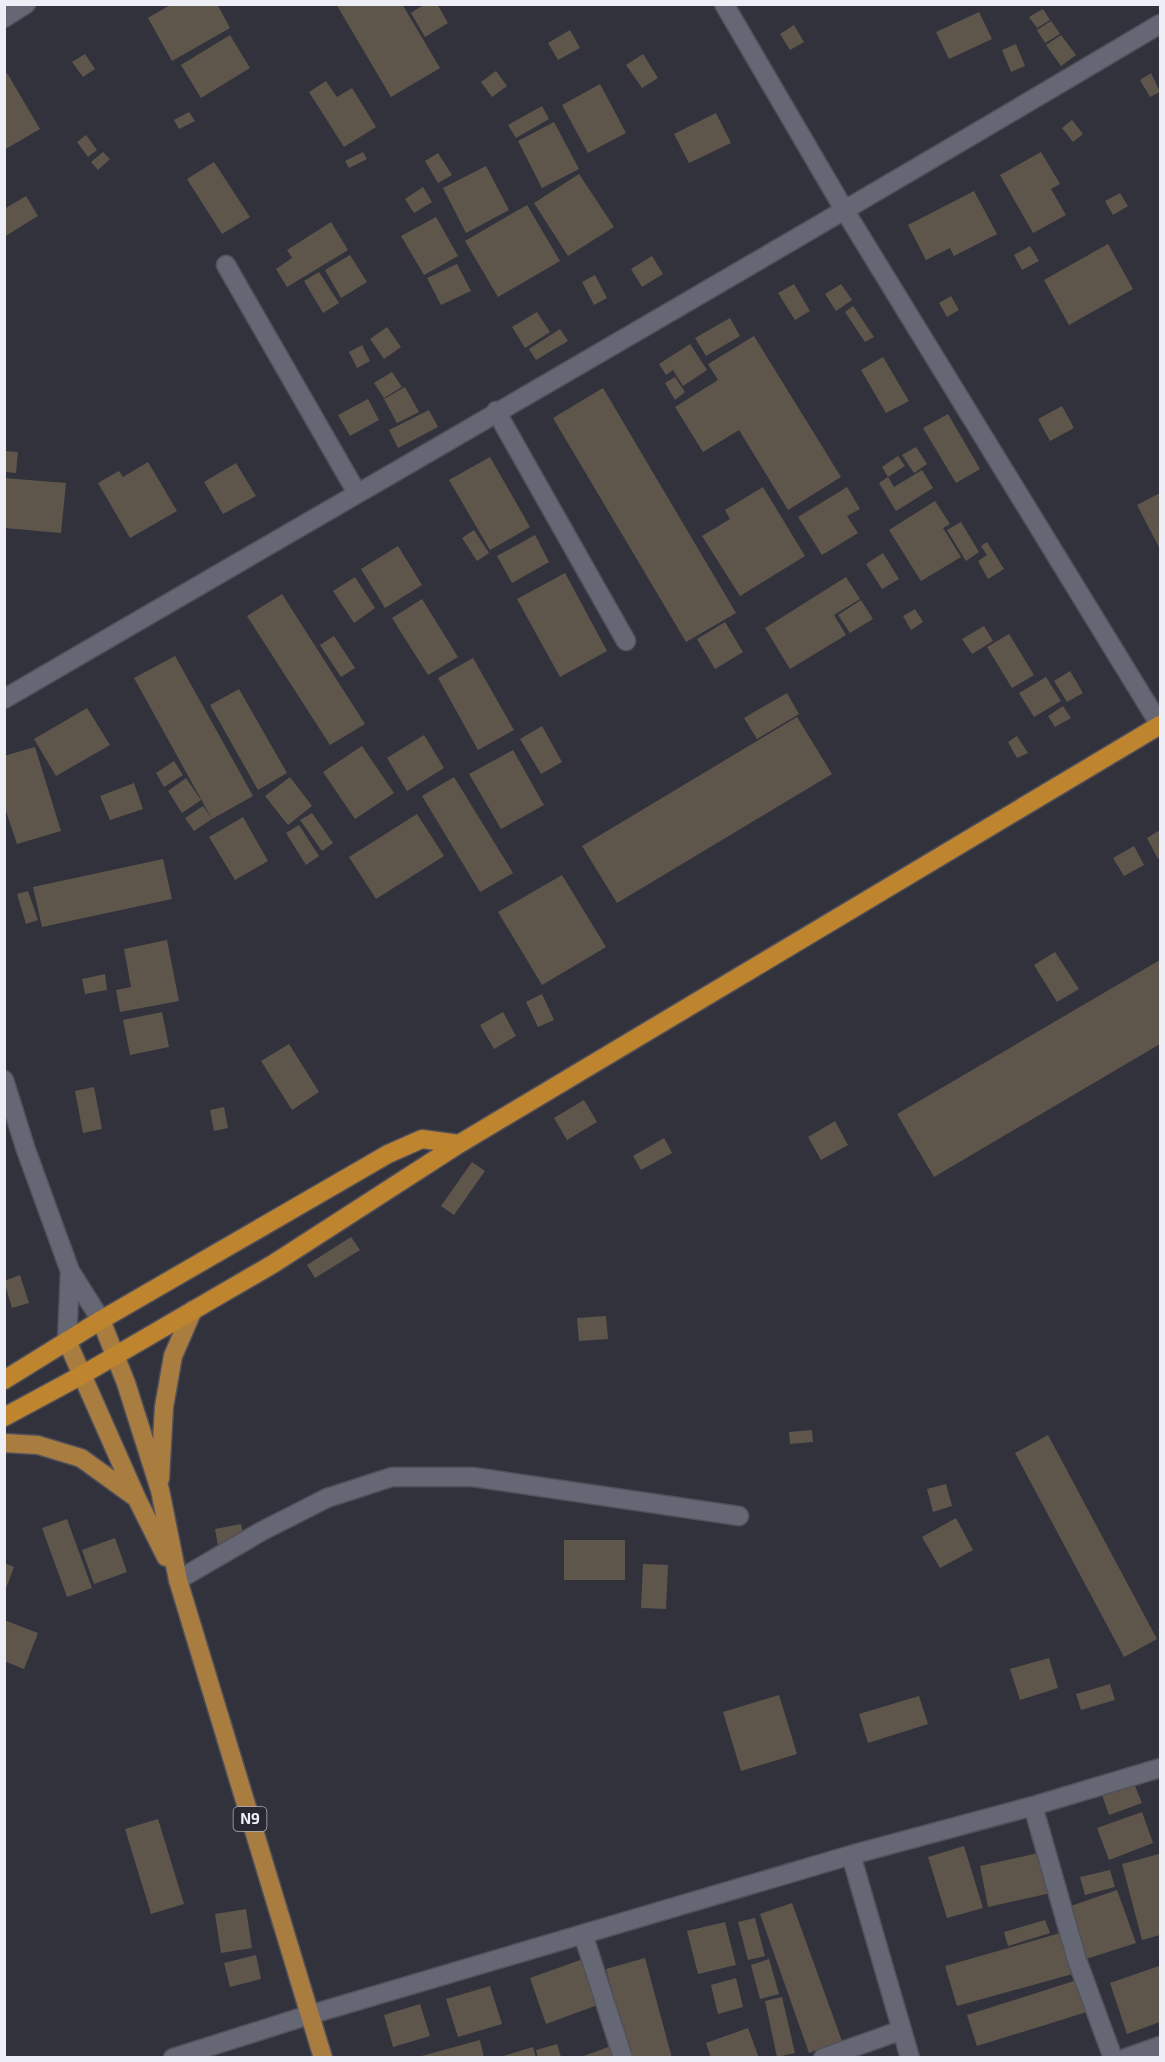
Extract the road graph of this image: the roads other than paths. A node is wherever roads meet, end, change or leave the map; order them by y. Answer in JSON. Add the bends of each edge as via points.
{"nodes":[{"id":1,"x":26,"y":4,"type":"edge"},
{"id":2,"x":724,"y":4,"type":"edge"},
{"id":3,"x":4,"y":18,"type":"edge"},
{"id":4,"x":1161,"y":24,"type":"edge"},
{"id":5,"x":845,"y":211,"type":"junction"},
{"id":6,"x":226,"y":265,"type":"dead end"},
{"id":7,"x":496,"y":411,"type":"junction"},
{"id":8,"x":357,"y":493,"type":"junction"},
{"id":9,"x":626,"y":641,"type":"dead end"},
{"id":10,"x":4,"y":699,"type":"edge"},
{"id":11,"x":1160,"y":725,"type":"edge"},
{"id":12,"x":4,"y":1080,"type":"edge"},
{"id":13,"x":459,"y":1144,"type":"junction"},
{"id":14,"x":70,"y":1271,"type":"junction"},
{"id":15,"x":193,"y":1310,"type":"junction"},
{"id":16,"x":101,"y":1320,"type":"junction"},
{"id":17,"x":67,"y":1341,"type":"junction"},
{"id":18,"x":116,"y":1354,"type":"junction"},
{"id":19,"x":82,"y":1376,"type":"junction"},
{"id":20,"x":4,"y":1380,"type":"edge"},
{"id":21,"x":4,"y":1417,"type":"edge"},
{"id":22,"x":4,"y":1443,"type":"edge"},
{"id":23,"x":160,"y":1490,"type":"junction"},
{"id":24,"x":138,"y":1499,"type":"junction"},
{"id":25,"x":739,"y":1516,"type":"dead end"},
{"id":26,"x":178,"y":1580,"type":"junction"},
{"id":27,"x":1161,"y":1768,"type":"edge"},
{"id":28,"x":1033,"y":1806,"type":"junction"},
{"id":29,"x":851,"y":1855,"type":"junction"},
{"id":30,"x":583,"y":1934,"type":"junction"},
{"id":31,"x":309,"y":2015,"type":"junction"},
{"id":32,"x":902,"y":2030,"type":"junction"},
{"id":33,"x":1161,"y":2046,"type":"edge"},
{"id":34,"x":173,"y":2058,"type":"edge"},
{"id":35,"x":323,"y":2058,"type":"edge"},
{"id":36,"x":623,"y":2058,"type":"edge"},
{"id":37,"x":823,"y":2058,"type":"edge"},
{"id":38,"x":910,"y":2058,"type":"edge"},
{"id":39,"x":1113,"y":2058,"type":"edge"},
{"id":40,"x":1126,"y":2058,"type":"edge"}],
"edges":[{"from":1,"to":3,"type":"street"},
{"from":2,"to":5,"type":"street"},
{"from":4,"to":5,"type":"street"},
{"from":5,"to":7,"type":"street"},
{"from":5,"to":11,"type":"street"},
{"from":6,"to":8,"type":"street"},
{"from":7,"to":8,"type":"street"},
{"from":7,"to":9,"type":"street"},
{"from":8,"to":10,"type":"street"},
{"from":11,"to":13,"type":"highway"},
{"from":12,"to":14,"type":"street"},
{"from":13,"to":15,"type":"highway","via":[[273,1264]]},
{"from":13,"to":16,"type":"highway","via":[[422,1139],[388,1154]]},
{"from":14,"to":16,"type":"street"},
{"from":14,"to":17,"type":"street"},
{"from":15,"to":18,"type":"highway"},
{"from":15,"to":23,"type":"main road","via":[[173,1356],[164,1407]]},
{"from":16,"to":17,"type":"highway"},
{"from":16,"to":18,"type":"main road"},
{"from":17,"to":19,"type":"main road"},
{"from":17,"to":20,"type":"highway"},
{"from":18,"to":19,"type":"highway"},
{"from":18,"to":23,"type":"main road"},
{"from":19,"to":21,"type":"highway"},
{"from":19,"to":24,"type":"main road"},
{"from":22,"to":24,"type":"main road","via":[[39,1445],[81,1458]]},
{"from":23,"to":26,"type":"main road"},
{"from":24,"to":26,"type":"main road"},
{"from":25,"to":26,"type":"street","via":[[473,1477],[392,1477],[327,1498],[262,1530]]},
{"from":26,"to":31,"type":"main road","number":"N9"},
{"from":27,"to":28,"type":"street"},
{"from":28,"to":29,"type":"street"},
{"from":28,"to":39,"type":"street","via":[[1077,1960]]},
{"from":29,"to":30,"type":"street"},
{"from":29,"to":32,"type":"street"},
{"from":30,"to":31,"type":"street"},
{"from":30,"to":36,"type":"street"},
{"from":31,"to":34,"type":"street"},
{"from":31,"to":35,"type":"main road","number":"N9"},
{"from":32,"to":37,"type":"street"},
{"from":32,"to":38,"type":"street"},
{"from":33,"to":40,"type":"street"}]}
